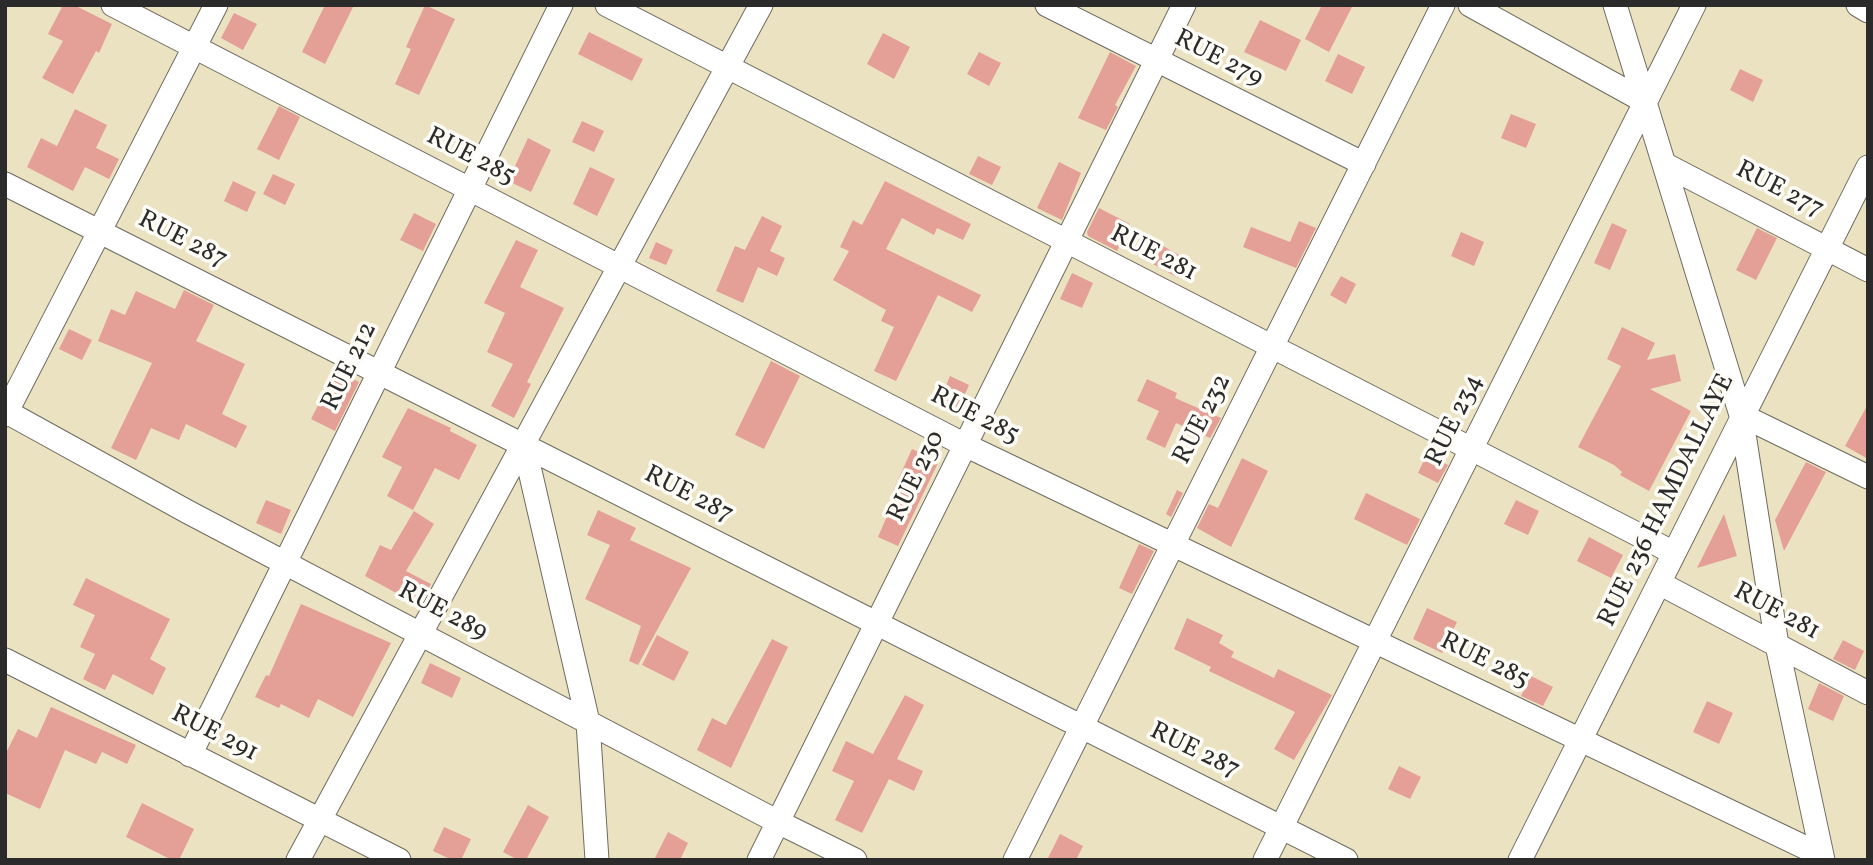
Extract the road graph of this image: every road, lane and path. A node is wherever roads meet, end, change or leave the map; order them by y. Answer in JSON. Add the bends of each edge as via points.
{"nodes":[{"id":1,"x":113,"y":5,"type":"edge"},
{"id":2,"x":216,"y":5,"type":"edge"},
{"id":3,"x":561,"y":5,"type":"edge"},
{"id":4,"x":607,"y":5,"type":"edge"},
{"id":5,"x":761,"y":5,"type":"edge"},
{"id":6,"x":1047,"y":5,"type":"edge"},
{"id":7,"x":1184,"y":5,"type":"edge"},
{"id":8,"x":1443,"y":5,"type":"edge"},
{"id":9,"x":1470,"y":5,"type":"edge"},
{"id":10,"x":1615,"y":5,"type":"edge"},
{"id":11,"x":1694,"y":5,"type":"edge"},
{"id":12,"x":1858,"y":5,"type":"edge"},
{"id":13,"x":1868,"y":11,"type":"edge"},
{"id":14,"x":194,"y":47,"type":"junction"},
{"id":15,"x":1156,"y":60,"type":"junction"},
{"id":16,"x":729,"y":66,"type":"junction"},
{"id":17,"x":1644,"y":101,"type":"junction"},
{"id":18,"x":1363,"y":164,"type":"junction"},
{"id":19,"x":1664,"y":164,"type":"junction"},
{"id":20,"x":1868,"y":167,"type":"edge"},
{"id":21,"x":5,"y":184,"type":"edge"},
{"id":22,"x":470,"y":189,"type":"junction"},
{"id":23,"x":100,"y":231,"type":"junction"},
{"id":24,"x":1066,"y":242,"type":"junction"},
{"id":25,"x":1827,"y":247,"type":"junction"},
{"id":26,"x":620,"y":267,"type":"junction"},
{"id":27,"x":1868,"y":270,"type":"edge"},
{"id":28,"x":1272,"y":348,"type":"junction"},
{"id":29,"x":379,"y":372,"type":"junction"},
{"id":30,"x":6,"y":413,"type":"edge"},
{"id":31,"x":1741,"y":415,"type":"junction"},
{"id":32,"x":524,"y":445,"type":"junction"},
{"id":33,"x":965,"y":445,"type":"junction"},
{"id":34,"x":1473,"y":451,"type":"junction"},
{"id":35,"x":1868,"y":477,"type":"edge"},
{"id":36,"x":1173,"y":544,"type":"junction"},
{"id":37,"x":1674,"y":553,"type":"junction"},
{"id":38,"x":285,"y":563,"type":"junction"},
{"id":39,"x":1659,"y":583,"type":"junction"},
{"id":40,"x":877,"y":623,"type":"junction"},
{"id":41,"x":421,"y":634,"type":"junction"},
{"id":42,"x":1376,"y":641,"type":"junction"},
{"id":43,"x":1777,"y":645,"type":"junction"},
{"id":44,"x":5,"y":660,"type":"edge"},
{"id":45,"x":1868,"y":693,"type":"edge"},
{"id":46,"x":588,"y":722,"type":"junction"},
{"id":47,"x":1082,"y":727,"type":"junction"},
{"id":48,"x":1580,"y":739,"type":"junction"},
{"id":49,"x":190,"y":755,"type":"junction"},
{"id":50,"x":319,"y":820,"type":"junction"},
{"id":51,"x":778,"y":822,"type":"junction"},
{"id":52,"x":1282,"y":827,"type":"junction"},
{"id":53,"x":1822,"y":857,"type":"edge"},
{"id":54,"x":298,"y":860,"type":"edge"},
{"id":55,"x":399,"y":860,"type":"edge"},
{"id":56,"x":597,"y":860,"type":"edge"},
{"id":57,"x":759,"y":860,"type":"edge"},
{"id":58,"x":855,"y":860,"type":"edge"},
{"id":59,"x":1016,"y":860,"type":"edge"},
{"id":60,"x":1265,"y":860,"type":"edge"},
{"id":61,"x":1346,"y":860,"type":"edge"},
{"id":62,"x":1520,"y":860,"type":"edge"}],
"edges":[{"from":1,"to":14,"type":"street","name":"RUE 285"},
{"from":2,"to":14,"type":"street"},
{"from":3,"to":22,"type":"street","name":"RUE 212"},
{"from":4,"to":16,"type":"street","name":"RUE 281"},
{"from":5,"to":16,"type":"street"},
{"from":6,"to":15,"type":"street","name":"RUE 279"},
{"from":7,"to":15,"type":"street","name":"RUE 230"},
{"from":8,"to":18,"type":"street","name":"RUE 232"},
{"from":9,"to":17,"type":"street"},
{"from":10,"to":17,"type":"street"},
{"from":11,"to":17,"type":"street","name":"RUE 234"},
{"from":12,"to":13,"type":"street"},
{"from":14,"to":22,"type":"street","name":"RUE 285"},
{"from":14,"to":23,"type":"street"},
{"from":15,"to":18,"type":"street","name":"RUE 279"},
{"from":15,"to":24,"type":"street","name":"RUE 230"},
{"from":16,"to":24,"type":"street","name":"RUE 281"},
{"from":16,"to":26,"type":"street"},
{"from":17,"to":19,"type":"street"},
{"from":17,"to":34,"type":"street","name":"RUE 234"},
{"from":18,"to":28,"type":"street","name":"RUE 232"},
{"from":19,"to":25,"type":"street","name":"RUE 277"},
{"from":19,"to":31,"type":"street"},
{"from":20,"to":25,"type":"street","name":"RUE 236 HAMDALLAYE"},
{"from":21,"to":23,"type":"street","name":"RUE 287"},
{"from":22,"to":26,"type":"street","name":"RUE 285"},
{"from":22,"to":29,"type":"street","name":"RUE 212"},
{"from":23,"to":29,"type":"street","name":"RUE 287"},
{"from":23,"to":30,"type":"street"},
{"from":24,"to":28,"type":"street","name":"RUE 281"},
{"from":24,"to":33,"type":"street","name":"RUE 230"},
{"from":25,"to":27,"type":"street","name":"RUE 277"},
{"from":25,"to":31,"type":"street","name":"RUE 236 HAMDALLAYE"},
{"from":26,"to":32,"type":"street"},
{"from":26,"to":33,"type":"street","name":"RUE 285"},
{"from":28,"to":34,"type":"street","name":"RUE 281"},
{"from":28,"to":36,"type":"street","name":"RUE 232"},
{"from":29,"to":32,"type":"street","name":"RUE 287"},
{"from":29,"to":38,"type":"street","name":"RUE 212"},
{"from":30,"to":38,"type":"street","name":"RUE 289"},
{"from":31,"to":35,"type":"street"},
{"from":31,"to":37,"type":"street","name":"RUE 236 HAMDALLAYE"},
{"from":31,"to":43,"type":"street"},
{"from":32,"to":40,"type":"street","name":"RUE 287"},
{"from":32,"to":41,"type":"street"},
{"from":32,"to":46,"type":"street"},
{"from":33,"to":36,"type":"street","name":"RUE 285"},
{"from":33,"to":40,"type":"street","name":"RUE 230"},
{"from":34,"to":37,"type":"street","name":"RUE 281"},
{"from":34,"to":42,"type":"street","name":"RUE 234"},
{"from":36,"to":42,"type":"street","name":"RUE 285"},
{"from":36,"to":47,"type":"street","name":"RUE 232"},
{"from":37,"to":39,"type":"street","name":"RUE 236 HAMDALLAYE"},
{"from":38,"to":41,"type":"street","name":"RUE 289"},
{"from":38,"to":49,"type":"street","name":"RUE 212"},
{"from":39,"to":43,"type":"street","name":"RUE 281"},
{"from":39,"to":48,"type":"street","name":"RUE 236 HAMDALLAYE"},
{"from":40,"to":47,"type":"street","name":"RUE 287"},
{"from":40,"to":51,"type":"street","name":"RUE 230"},
{"from":41,"to":46,"type":"street","name":"RUE 289"},
{"from":41,"to":50,"type":"street"},
{"from":42,"to":48,"type":"street","name":"RUE 285"},
{"from":42,"to":52,"type":"street","name":"RUE 234"},
{"from":43,"to":45,"type":"street","name":"RUE 281"},
{"from":43,"to":53,"type":"street"},
{"from":44,"to":49,"type":"street","name":"RUE 291"},
{"from":46,"to":51,"type":"street","name":"RUE 289"},
{"from":46,"to":56,"type":"street"},
{"from":47,"to":52,"type":"street","name":"RUE 287"},
{"from":47,"to":59,"type":"street","name":"RUE 232"},
{"from":48,"to":53,"type":"street","name":"RUE 285"},
{"from":48,"to":62,"type":"street","name":"RUE 236 HAMDALLAYE"},
{"from":49,"to":50,"type":"street","name":"RUE 291"},
{"from":50,"to":54,"type":"street"},
{"from":50,"to":55,"type":"street","name":"RUE 291"},
{"from":51,"to":57,"type":"street","name":"RUE 230"},
{"from":51,"to":58,"type":"street","name":"RUE 289"},
{"from":52,"to":60,"type":"street","name":"RUE 234"},
{"from":52,"to":61,"type":"street","name":"RUE 287"}]}
